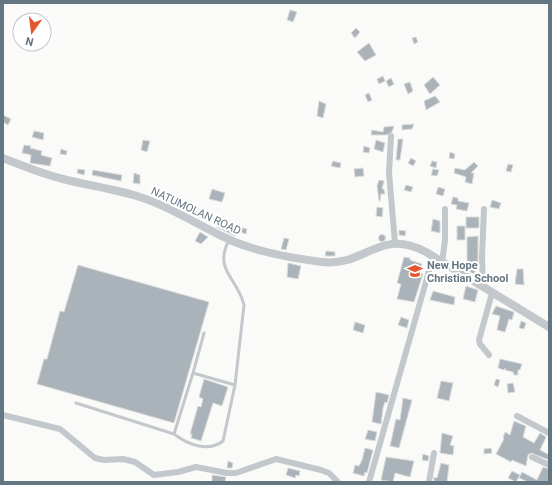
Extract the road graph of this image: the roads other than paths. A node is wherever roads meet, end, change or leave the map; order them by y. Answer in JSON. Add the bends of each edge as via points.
{"nodes":[{"id":1,"x":391,"y":136,"type":"dead end"},
{"id":2,"x":3,"y":158,"type":"edge"},
{"id":3,"x":445,"y":209,"type":"dead end"},
{"id":4,"x":484,"y":209,"type":"dead end"},
{"id":5,"x":229,"y":240,"type":"junction"},
{"id":6,"x":395,"y":243,"type":"junction"},
{"id":7,"x":433,"y":257,"type":"junction"},
{"id":8,"x":442,"y":263,"type":"junction"},
{"id":9,"x":483,"y":287,"type":"junction"},
{"id":10,"x":492,"y":293,"type":"junction"},
{"id":11,"x":549,"y":327,"type":"edge"},
{"id":12,"x":204,"y":332,"type":"dead end"},
{"id":13,"x":489,"y":355,"type":"dead end"},
{"id":14,"x":193,"y":373,"type":"junction"},
{"id":15,"x":235,"y":385,"type":"junction"},
{"id":16,"x":76,"y":403,"type":"dead end"},
{"id":17,"x":3,"y":415,"type":"edge"},
{"id":18,"x":517,"y":416,"type":"dead end"},
{"id":19,"x":549,"y":433,"type":"edge"},
{"id":20,"x":174,"y":434,"type":"junction"},
{"id":21,"x":434,"y":453,"type":"dead end"},
{"id":22,"x":532,"y":457,"type":"dead end"},
{"id":23,"x":549,"y":465,"type":"edge"},
{"id":24,"x":338,"y":482,"type":"edge"},
{"id":25,"x":368,"y":482,"type":"edge"},
{"id":26,"x":428,"y":482,"type":"edge"}],
"edges":[{"from":1,"to":6,"type":"street","via":[[389,174]]},
{"from":2,"to":5,"type":"street","name":"NATUMOLAN ROAD","via":[[56,178],[143,198]]},
{"from":3,"to":8,"type":"street","via":[[446,234]]},
{"from":4,"to":9,"type":"street"},
{"from":5,"to":6,"type":"street","name":"NATUMOLAN ROAD","via":[[272,252],[330,262],[346,260]]},
{"from":5,"to":15,"type":"lane","via":[[224,250],[223,265],[241,293],[244,305]]},
{"from":6,"to":7,"type":"street","name":"NATUMOLAN ROAD","via":[[416,247]]},
{"from":7,"to":8,"type":"street","name":"NATUMOLAN ROAD"},
{"from":7,"to":25,"type":"street"},
{"from":8,"to":9,"type":"street","name":"NATUMOLAN ROAD"},
{"from":9,"to":10,"type":"street","name":"NATUMOLAN ROAD"},
{"from":10,"to":11,"type":"street","name":"NATUMOLAN ROAD"},
{"from":10,"to":13,"type":"street","via":[[479,340]]},
{"from":12,"to":14,"type":"lane"},
{"from":14,"to":15,"type":"lane"},
{"from":14,"to":20,"type":"lane"},
{"from":15,"to":20,"type":"lane","via":[[224,437],[218,445],[212,448],[199,446],[183,441]]},
{"from":16,"to":20,"type":"lane"},
{"from":17,"to":24,"type":"street","via":[[60,429],[95,458],[135,462],[154,475],[196,467],[236,473],[276,459],[321,470],[329,473]]},
{"from":18,"to":19,"type":"street"},
{"from":21,"to":26,"type":"street"},
{"from":22,"to":23,"type":"street"}]}
